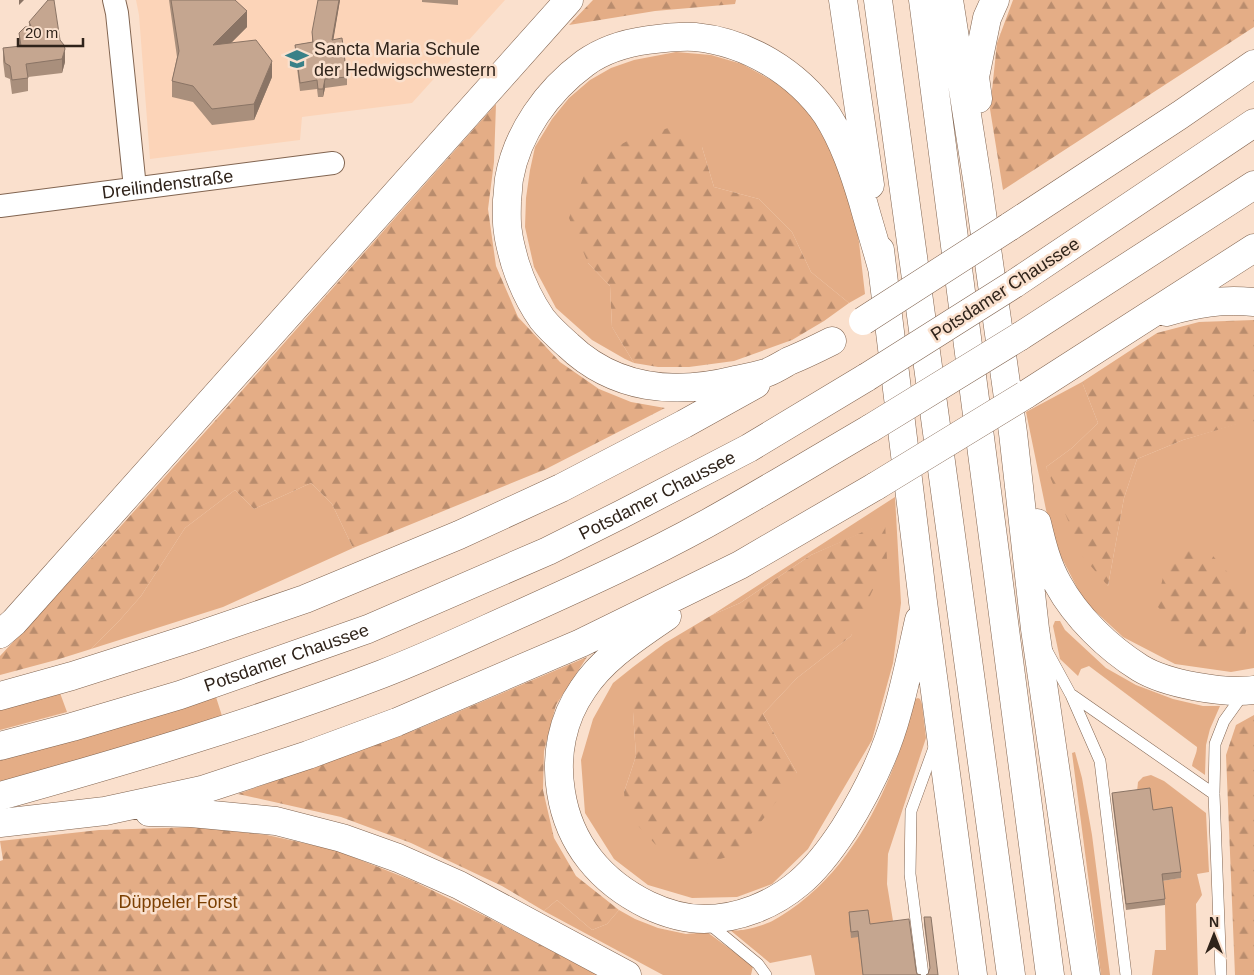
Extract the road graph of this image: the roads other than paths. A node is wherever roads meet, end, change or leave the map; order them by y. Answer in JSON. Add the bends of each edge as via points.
{"nodes":[{"id":1,"x":114,"y":0,"type":"edge"},
{"id":2,"x":569,"y":0,"type":"edge"},
{"id":3,"x":843,"y":0,"type":"edge"},
{"id":4,"x":878,"y":0,"type":"edge"},
{"id":5,"x":923,"y":0,"type":"edge"},
{"id":6,"x":949,"y":0,"type":"edge"},
{"id":7,"x":995,"y":0,"type":"edge"},
{"id":8,"x":1254,"y":52,"type":"edge"},
{"id":9,"x":1254,"y":64,"type":"edge"},
{"id":10,"x":1180,"y":115,"type":"junction"},
{"id":11,"x":1254,"y":123,"type":"edge"},
{"id":12,"x":334,"y":163,"type":"dead end"},
{"id":13,"x":1254,"y":185,"type":"edge"},
{"id":14,"x":978,"y":186,"type":"junction"},
{"id":15,"x":135,"y":188,"type":"junction"},
{"id":16,"x":0,"y":206,"type":"edge"},
{"id":17,"x":1254,"y":248,"type":"edge"},
{"id":18,"x":882,"y":268,"type":"junction"},
{"id":19,"x":1254,"y":302,"type":"edge"},
{"id":20,"x":1141,"y":320,"type":"junction"},
{"id":21,"x":832,"y":341,"type":"junction"},
{"id":22,"x":1013,"y":433,"type":"junction"},
{"id":23,"x":740,"y":565,"type":"junction"},
{"id":24,"x":923,"y":602,"type":"junction"},
{"id":25,"x":1035,"y":629,"type":"junction"},
{"id":26,"x":0,"y":634,"type":"edge"},
{"id":27,"x":1250,"y":691,"type":"edge"},
{"id":28,"x":1071,"y":695,"type":"junction"},
{"id":29,"x":0,"y":696,"type":"edge"},
{"id":30,"x":941,"y":729,"type":"junction"},
{"id":31,"x":0,"y":746,"type":"edge"},
{"id":32,"x":1214,"y":794,"type":"junction"},
{"id":33,"x":0,"y":796,"type":"edge"},
{"id":34,"x":104,"y":811,"type":"junction"},
{"id":35,"x":0,"y":823,"type":"edge"},
{"id":36,"x":703,"y":919,"type":"junction"},
{"id":37,"x":627,"y":975,"type":"edge"},
{"id":38,"x":766,"y":975,"type":"edge"},
{"id":39,"x":923,"y":975,"type":"edge"},
{"id":40,"x":974,"y":975,"type":"edge"},
{"id":41,"x":1011,"y":975,"type":"edge"},
{"id":42,"x":1050,"y":975,"type":"edge"},
{"id":43,"x":1086,"y":975,"type":"edge"},
{"id":44,"x":1126,"y":975,"type":"edge"},
{"id":45,"x":1221,"y":975,"type":"edge"}],
"edges":[{"from":1,"to":15,"type":"street"},
{"from":2,"to":26,"type":"main road"},
{"from":3,"to":18,"type":"main road"},
{"from":4,"to":41,"type":"main road"},
{"from":5,"to":42,"type":"main road"},
{"from":6,"to":14,"type":"main road"},
{"from":7,"to":14,"type":"main road","via":[[975,76],[982,138]]},
{"from":8,"to":10,"type":"main road","via":[[1225,72]]},
{"from":9,"to":10,"type":"main road"},
{"from":10,"to":21,"type":"main road","bridge":true},
{"from":11,"to":31,"type":"main road","name":"Potsdamer Chaussee","bridge":true,"via":[[1014,284],[867,377],[749,448],[548,551],[368,629],[180,695]]},
{"from":12,"to":15,"type":"street","name":"Dreilindenstraße"},
{"from":13,"to":33,"type":"main road","bridge":true,"via":[[871,428],[658,549],[450,646],[382,674],[120,763]]},
{"from":14,"to":22,"type":"main road"},
{"from":15,"to":16,"type":"street","name":"Dreilindenstraße"},
{"from":17,"to":20,"type":"main road"},
{"from":18,"to":21,"type":"main road","via":[[851,162],[826,114],[790,75],[744,49],[694,37],[634,42],[587,62],[565,79],[533,118],[522,137],[509,180],[507,230],[518,274],[529,297],[542,319],[576,353],[615,377],[639,384],[697,387],[765,373]]},
{"from":18,"to":24,"type":"main road"},
{"from":19,"to":20,"type":"main road","via":[[1212,301]]},
{"from":20,"to":23,"type":"main road","bridge":true,"via":[[1025,395]]},
{"from":21,"to":29,"type":"main road","via":[[596,470],[459,535],[305,599],[191,638]]},
{"from":22,"to":25,"type":"main road"},
{"from":22,"to":27,"type":"main road","via":[[1024,444],[1033,508],[1046,559],[1057,584],[1087,623],[1140,668],[1191,686]]},
{"from":23,"to":34,"type":"main road","via":[[581,643],[397,722],[202,790]]},
{"from":23,"to":36,"type":"main road","via":[[636,637],[594,674],[582,689],[565,725],[558,762],[563,804],[570,825],[587,856],[601,873],[631,897],[657,909]]},
{"from":24,"to":30,"type":"main road"},
{"from":24,"to":36,"type":"main road","via":[[890,735],[858,807],[833,846],[800,883],[764,906]]},
{"from":25,"to":28,"type":"lane"},
{"from":25,"to":43,"type":"main road"},
{"from":27,"to":32,"type":"lane","via":[[1224,720],[1215,744]]},
{"from":28,"to":32,"type":"lane"},
{"from":28,"to":44,"type":"lane","via":[[1100,761]]},
{"from":30,"to":39,"type":"lane","via":[[911,811],[910,874]]},
{"from":30,"to":40,"type":"main road"},
{"from":32,"to":45,"type":"lane"},
{"from":34,"to":35,"type":"main road"},
{"from":34,"to":37,"type":"main road","via":[[192,813],[276,821],[342,838],[398,858],[459,886]]},
{"from":36,"to":38,"type":"lane","via":[[758,964]]}]}
